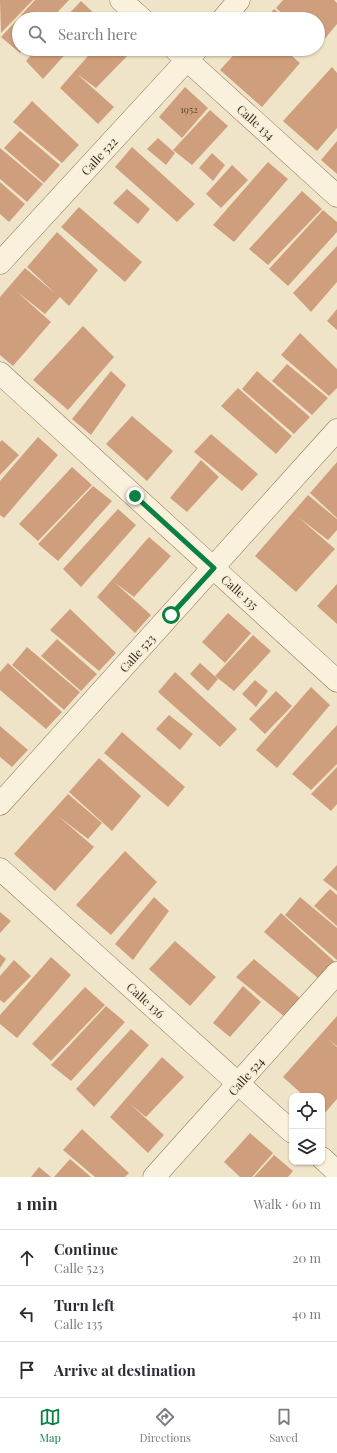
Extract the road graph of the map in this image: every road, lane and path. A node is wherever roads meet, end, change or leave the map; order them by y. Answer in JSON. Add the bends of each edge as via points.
{"nodes":[{"id":1,"x":121,"y":0,"type":"edge"},
{"id":2,"x":239,"y":0,"type":"edge"},
{"id":3,"x":134,"y":12,"type":"edge"},
{"id":4,"x":229,"y":12,"type":"edge"},
{"id":5,"x":184,"y":56,"type":"edge"},
{"id":6,"x":190,"y":56,"type":"edge"},
{"id":7,"x":337,"y":196,"type":"edge"},
{"id":8,"x":0,"y":263,"type":"edge"},
{"id":9,"x":0,"y":373,"type":"edge"},
{"id":10,"x":337,"y":430,"type":"edge"},
{"id":11,"x":214,"y":568,"type":"junction"},
{"id":12,"x":337,"y":681,"type":"edge"},
{"id":13,"x":0,"y":804,"type":"edge"},
{"id":14,"x":0,"y":869,"type":"edge"},
{"id":15,"x":337,"y":974,"type":"edge"},
{"id":16,"x":239,"y":1084,"type":"junction"},
{"id":17,"x":289,"y":1129,"type":"edge"},
{"id":18,"x":325,"y":1161,"type":"edge"},
{"id":19,"x":337,"y":1172,"type":"edge"},
{"id":20,"x":154,"y":1177,"type":"edge"}],
"edges":[{"from":1,"to":3,"type":"street"},
{"from":2,"to":4,"type":"street"},
{"from":5,"to":8,"type":"street","name":"Calle 522"},
{"from":6,"to":7,"type":"street","name":"Calle 134"},
{"from":9,"to":11,"type":"street","name":"Calle 135"},
{"from":10,"to":11,"type":"street","name":"Calle 523"},
{"from":11,"to":12,"type":"street","name":"Calle 135"},
{"from":11,"to":13,"type":"street","name":"Calle 523"},
{"from":14,"to":16,"type":"street","name":"Calle 136"},
{"from":15,"to":16,"type":"street","name":"Calle 524"},
{"from":16,"to":17,"type":"street","name":"Calle 136"},
{"from":16,"to":20,"type":"street","name":"Calle 524"},
{"from":18,"to":19,"type":"street"}]}
